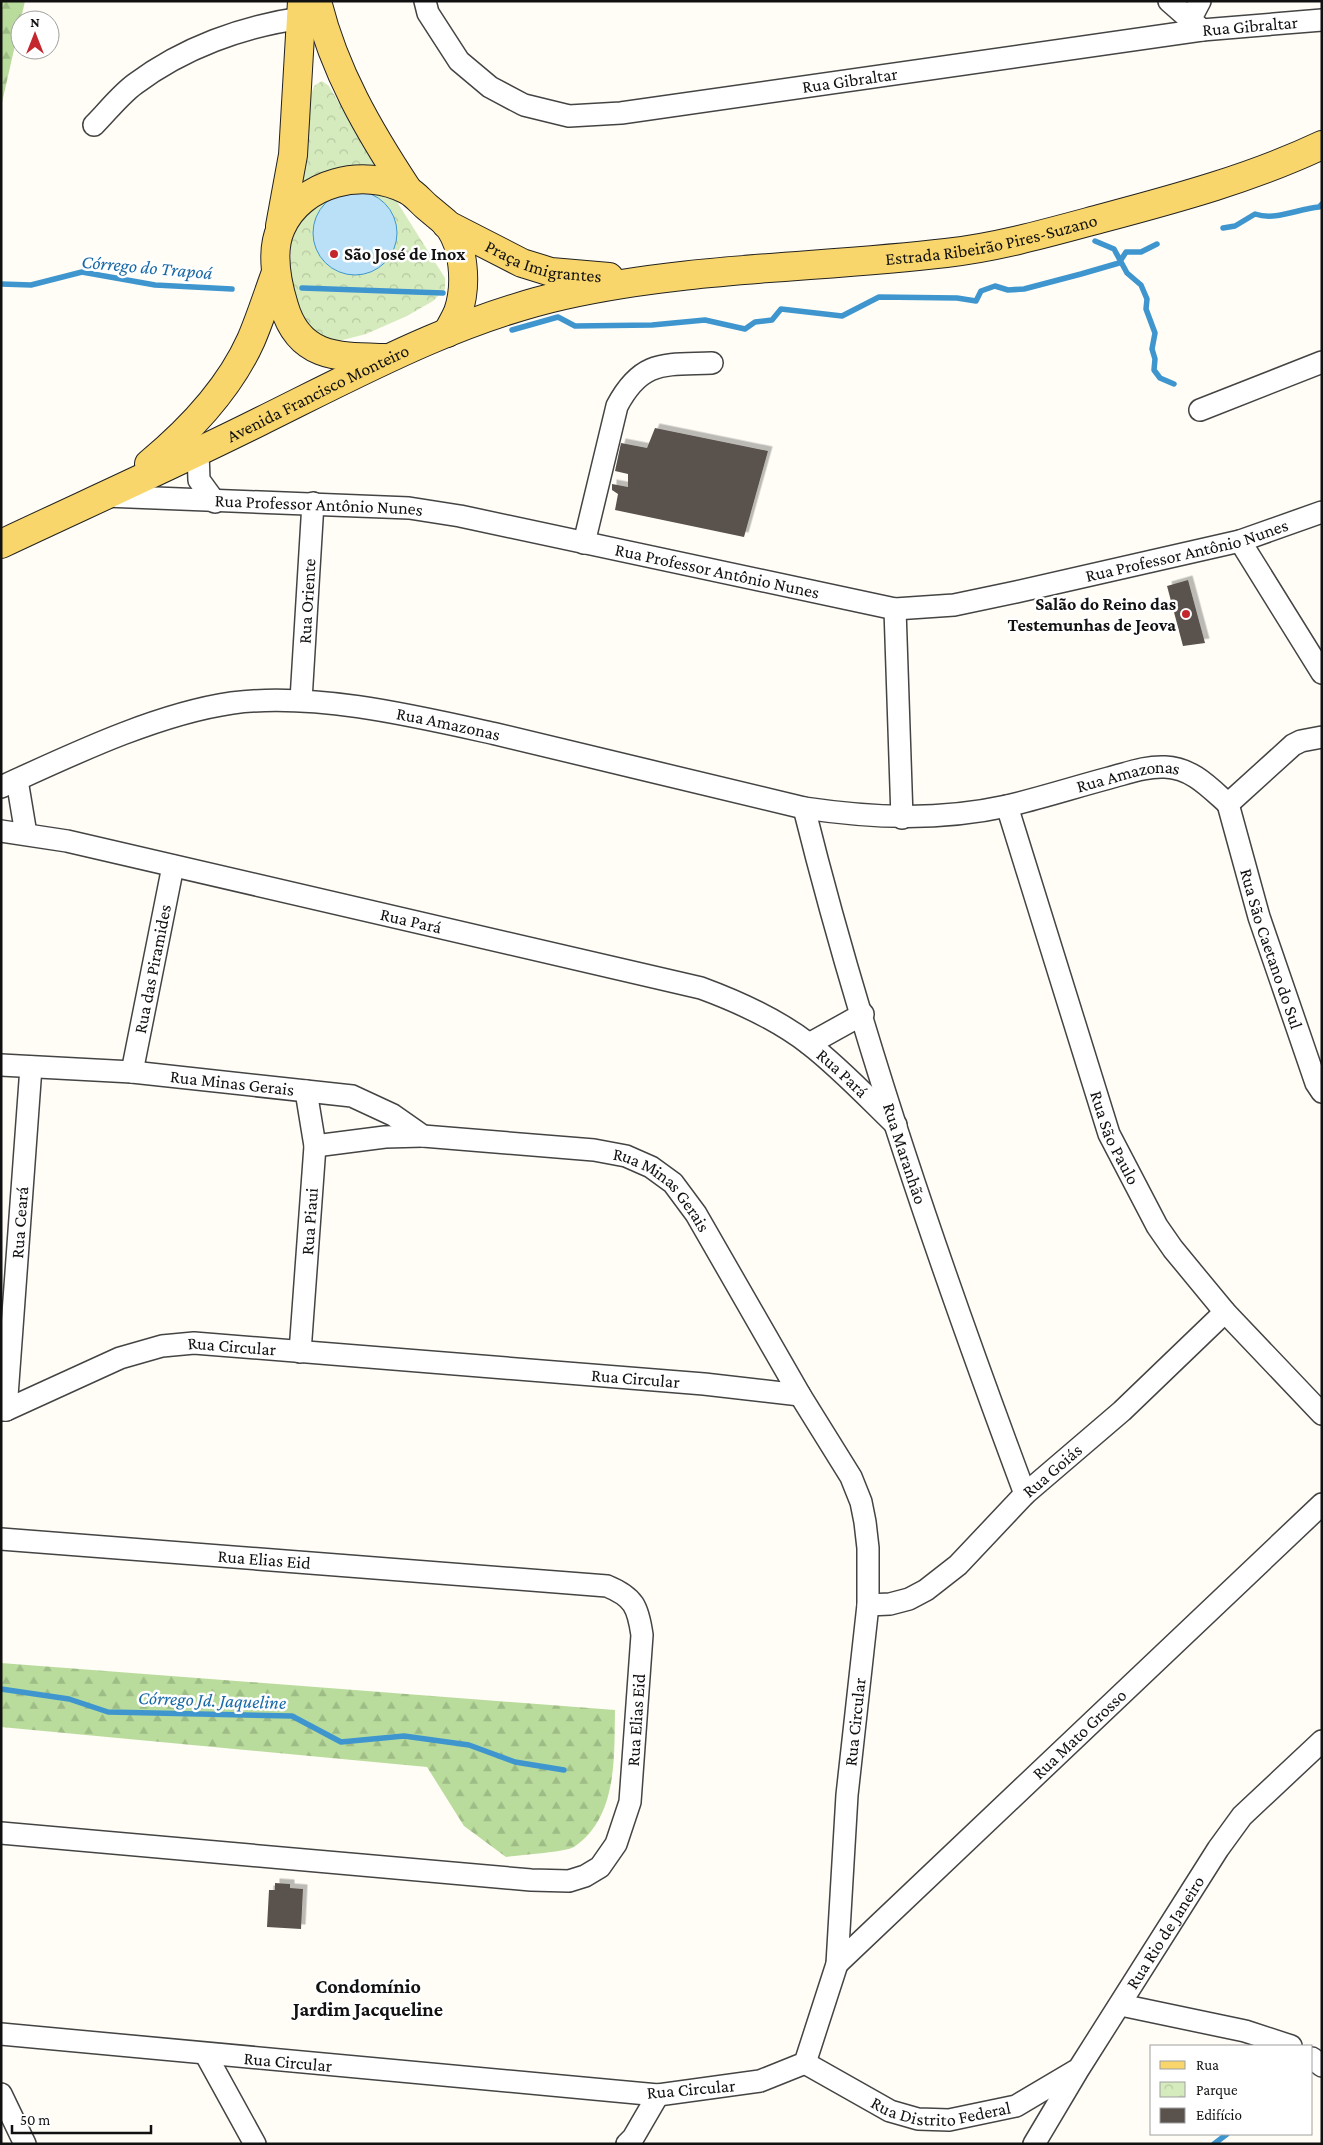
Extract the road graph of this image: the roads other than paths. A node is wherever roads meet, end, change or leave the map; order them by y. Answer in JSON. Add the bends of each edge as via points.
{"nodes":[{"id":1,"x":425,"y":1,"type":"edge"},
{"id":2,"x":1169,"y":1,"type":"edge"},
{"id":3,"x":1200,"y":1,"type":"edge"},
{"id":4,"x":307,"y":7,"type":"edge"},
{"id":5,"x":1322,"y":20,"type":"edge"},
{"id":6,"x":1196,"y":25,"type":"junction"},
{"id":7,"x":94,"y":125,"type":"dead end"},
{"id":8,"x":1322,"y":145,"type":"edge"},
{"id":9,"x":408,"y":190,"type":"junction"},
{"id":10,"x":446,"y":224,"type":"junction"},
{"id":11,"x":280,"y":230,"type":"junction"},
{"id":12,"x":275,"y":275,"type":"junction"},
{"id":13,"x":648,"y":279,"type":"junction"},
{"id":14,"x":447,"y":333,"type":"junction"},
{"id":15,"x":388,"y":358,"type":"junction"},
{"id":16,"x":1322,"y":362,"type":"edge"},
{"id":17,"x":712,"y":363,"type":"dead end"},
{"id":18,"x":1200,"y":410,"type":"dead end"},
{"id":19,"x":198,"y":452,"type":"junction"},
{"id":20,"x":111,"y":493,"type":"junction"},
{"id":21,"x":215,"y":502,"type":"junction"},
{"id":22,"x":313,"y":503,"type":"junction"},
{"id":23,"x":1322,"y":512,"type":"edge"},
{"id":24,"x":1240,"y":541,"type":"junction"},
{"id":25,"x":584,"y":543,"type":"junction"},
{"id":26,"x":1,"y":544,"type":"edge"},
{"id":27,"x":895,"y":609,"type":"junction"},
{"id":28,"x":1322,"y":673,"type":"edge"},
{"id":29,"x":301,"y":700,"type":"junction"},
{"id":30,"x":1322,"y":737,"type":"edge"},
{"id":31,"x":9,"y":783,"type":"edge"},
{"id":32,"x":1228,"y":804,"type":"junction"},
{"id":33,"x":1006,"y":806,"type":"junction"},
{"id":34,"x":804,"y":808,"type":"junction"},
{"id":35,"x":902,"y":818,"type":"junction"},
{"id":36,"x":1,"y":831,"type":"edge"},
{"id":37,"x":26,"y":834,"type":"junction"},
{"id":38,"x":173,"y":866,"type":"junction"},
{"id":39,"x":863,"y":1014,"type":"junction"},
{"id":40,"x":809,"y":1044,"type":"junction"},
{"id":41,"x":1,"y":1065,"type":"edge"},
{"id":42,"x":31,"y":1067,"type":"junction"},
{"id":43,"x":132,"y":1072,"type":"junction"},
{"id":44,"x":306,"y":1091,"type":"junction"},
{"id":45,"x":1322,"y":1092,"type":"edge"},
{"id":46,"x":896,"y":1125,"type":"junction"},
{"id":47,"x":423,"y":1136,"type":"junction"},
{"id":48,"x":315,"y":1146,"type":"junction"},
{"id":49,"x":10,"y":1258,"type":"edge"},
{"id":50,"x":1225,"y":1312,"type":"junction"},
{"id":51,"x":300,"y":1352,"type":"junction"},
{"id":52,"x":800,"y":1395,"type":"junction"},
{"id":53,"x":1319,"y":1408,"type":"edge"},
{"id":54,"x":4,"y":1410,"type":"edge"},
{"id":55,"x":1025,"y":1494,"type":"junction"},
{"id":56,"x":1322,"y":1504,"type":"edge"},
{"id":57,"x":1,"y":1539,"type":"edge"},
{"id":58,"x":868,"y":1605,"type":"junction"},
{"id":59,"x":1322,"y":1741,"type":"edge"},
{"id":60,"x":1,"y":1833,"type":"edge"},
{"id":61,"x":837,"y":1964,"type":"junction"},
{"id":62,"x":1121,"y":2005,"type":"junction"},
{"id":63,"x":1,"y":2034,"type":"edge"},
{"id":64,"x":1288,"y":2045,"type":"edge"},
{"id":65,"x":206,"y":2055,"type":"junction"},
{"id":66,"x":805,"y":2063,"type":"junction"},
{"id":67,"x":1078,"y":2070,"type":"junction"},
{"id":68,"x":1,"y":2094,"type":"edge"},
{"id":69,"x":658,"y":2095,"type":"junction"},
{"id":70,"x":633,"y":2142,"type":"edge"},
{"id":71,"x":25,"y":2144,"type":"edge"},
{"id":72,"x":255,"y":2144,"type":"edge"},
{"id":73,"x":1034,"y":2144,"type":"edge"}],
"edges":[{"from":1,"to":6,"type":"street","name":"Rua Gibraltar","via":[[428,13],[459,61],[490,87],[524,104],[569,116],[621,113]]},
{"from":2,"to":6,"type":"street"},
{"from":3,"to":6,"type":"street"},
{"from":4,"to":7,"type":"street","via":[[234,33],[161,67],[134,85]]},
{"from":4,"to":9,"type":"main road","via":[[367,127]]},
{"from":4,"to":11,"type":"main road","via":[[293,155]]},
{"from":5,"to":6,"type":"street","name":"Rua Gibraltar"},
{"from":8,"to":13,"type":"main road","name":"Estrada Ribeirão Pires-Suzano","via":[[1284,163],[1219,186],[1025,239],[950,253]]},
{"from":9,"to":10,"type":"main road"},
{"from":9,"to":11,"type":"main road","via":[[378,181],[330,184],[313,192],[290,212]]},
{"from":10,"to":13,"type":"main road","name":"Praça Imigrantes","via":[[522,263],[551,272]]},
{"from":10,"to":14,"type":"main road","via":[[458,247],[462,268],[458,312]]},
{"from":11,"to":12,"type":"main road"},
{"from":12,"to":15,"type":"main road","via":[[289,321],[301,339],[318,351],[341,357]]},
{"from":12,"to":20,"type":"main road","via":[[250,341],[228,380],[182,437]]},
{"from":13,"to":14,"type":"main road","name":"Avenida Francisco Monteiro","via":[[535,302]]},
{"from":14,"to":15,"type":"main road","name":"Avenida Francisco Monteiro"},
{"from":15,"to":19,"type":"main road","name":"Avenida Francisco Monteiro"},
{"from":16,"to":18,"type":"street"},
{"from":17,"to":25,"type":"street","via":[[659,366],[638,376],[625,391],[617,406]]},
{"from":19,"to":20,"type":"main road","name":"Avenida Francisco Monteiro"},
{"from":19,"to":21,"type":"street","via":[[199,480]]},
{"from":20,"to":21,"type":"street","name":"Rua Professor Antônio Nunes"},
{"from":20,"to":26,"type":"main road","name":"Avenida Francisco Monteiro"},
{"from":21,"to":22,"type":"street","name":"Rua Professor Antônio Nunes"},
{"from":22,"to":25,"type":"street","name":"Rua Professor Antônio Nunes","via":[[409,508]]},
{"from":22,"to":29,"type":"street","name":"Rua Oriente"},
{"from":23,"to":24,"type":"street","name":"Rua Professor Antônio Nunes"},
{"from":24,"to":27,"type":"street","name":"Rua Professor Antônio Nunes","via":[[954,605]]},
{"from":24,"to":28,"type":"street"},
{"from":25,"to":27,"type":"street","name":"Rua Professor Antônio Nunes"},
{"from":27,"to":35,"type":"street"},
{"from":29,"to":31,"type":"street","name":"Rua Amazonas","via":[[233,703],[185,713]]},
{"from":29,"to":34,"type":"street","name":"Rua Amazonas","via":[[422,718]]},
{"from":30,"to":32,"type":"street","via":[[1293,745]]},
{"from":31,"to":37,"type":"street"},
{"from":32,"to":33,"type":"street","name":"Rua Amazonas","via":[[1196,776],[1183,770],[1149,767]]},
{"from":32,"to":45,"type":"street","name":"Rua São Caetano do Sul","via":[[1260,917]]},
{"from":33,"to":35,"type":"street","name":"Rua Amazonas","via":[[952,815]]},
{"from":33,"to":50,"type":"street","name":"Rua São Paulo","via":[[1109,1134],[1157,1226]]},
{"from":34,"to":35,"type":"street","name":"Rua Amazonas"},
{"from":34,"to":39,"type":"street","name":"Rua Maranhão","via":[[828,905]]},
{"from":36,"to":37,"type":"street","name":"Rua Pará"},
{"from":37,"to":38,"type":"street","name":"Rua Pará"},
{"from":38,"to":40,"type":"street","name":"Rua Pará","via":[[701,988],[761,1013]]},
{"from":38,"to":43,"type":"street","name":"Rua das Piramides"},
{"from":39,"to":40,"type":"street","name":"Rua Pará"},
{"from":39,"to":46,"type":"street","name":"Rua Maranhão"},
{"from":40,"to":46,"type":"street","name":"Rua Pará"},
{"from":41,"to":42,"type":"street","name":"Rua Minas Gerais"},
{"from":42,"to":43,"type":"street","name":"Rua Minas Gerais"},
{"from":42,"to":49,"type":"street","name":"Rua Ceará"},
{"from":43,"to":44,"type":"street","name":"Rua Minas Gerais"},
{"from":44,"to":47,"type":"street","name":"Rua Minas Gerais","via":[[352,1096],[365,1101],[394,1115]]},
{"from":44,"to":48,"type":"street","name":"Rua Piaui"},
{"from":46,"to":55,"type":"street","name":"Rua Maranhão","via":[[963,1328]]},
{"from":47,"to":48,"type":"street","name":"Rua Minas Gerais","via":[[385,1137]]},
{"from":47,"to":52,"type":"street","name":"Rua Minas Gerais","via":[[594,1150],[626,1156],[652,1167],[673,1183],[696,1214]]},
{"from":48,"to":51,"type":"street","name":"Rua Piaui"},
{"from":49,"to":54,"type":"street","name":"Rua Ceará"},
{"from":50,"to":53,"type":"street","name":"Rua São Paulo"},
{"from":50,"to":55,"type":"street","name":"Rua Goiás","via":[[1122,1411]]},
{"from":51,"to":52,"type":"street","name":"Rua Circular","via":[[704,1384]]},
{"from":51,"to":54,"type":"street","name":"Rua Circular","via":[[194,1343],[162,1346],[120,1358]]},
{"from":52,"to":58,"type":"street","name":"Rua Circular","via":[[851,1477],[861,1502],[868,1548]]},
{"from":55,"to":58,"type":"street","name":"Rua Goiás","via":[[958,1566],[926,1590],[890,1604]]},
{"from":56,"to":61,"type":"street","name":"Rua Mato Grosso"},
{"from":57,"to":60,"type":"street","name":"Rua Elias Eid","via":[[608,1586],[632,1601],[639,1614],[642,1634],[630,1802],[616,1844],[600,1867],[570,1881]]},
{"from":58,"to":61,"type":"street","name":"Rua Circular","via":[[847,1795]]},
{"from":59,"to":62,"type":"street","name":"Rua Rio de Janeiro","via":[[1242,1816]]},
{"from":61,"to":66,"type":"street","name":"Rua Circular"},
{"from":62,"to":64,"type":"street","via":[[1245,2031]]},
{"from":62,"to":67,"type":"street","name":"Rua Rio de Janeiro"},
{"from":63,"to":65,"type":"street","name":"Rua Circular"},
{"from":65,"to":69,"type":"street","name":"Rua Circular"},
{"from":65,"to":72,"type":"street"},
{"from":66,"to":67,"type":"street","name":"Rua Distrito Federal","via":[[890,2111],[926,2119],[965,2117],[1016,2106]]},
{"from":66,"to":69,"type":"street","name":"Rua Circular","via":[[760,2081]]},
{"from":67,"to":73,"type":"street","name":"Rua Rio de Janeiro"},
{"from":68,"to":71,"type":"street"},
{"from":69,"to":70,"type":"street"}]}
